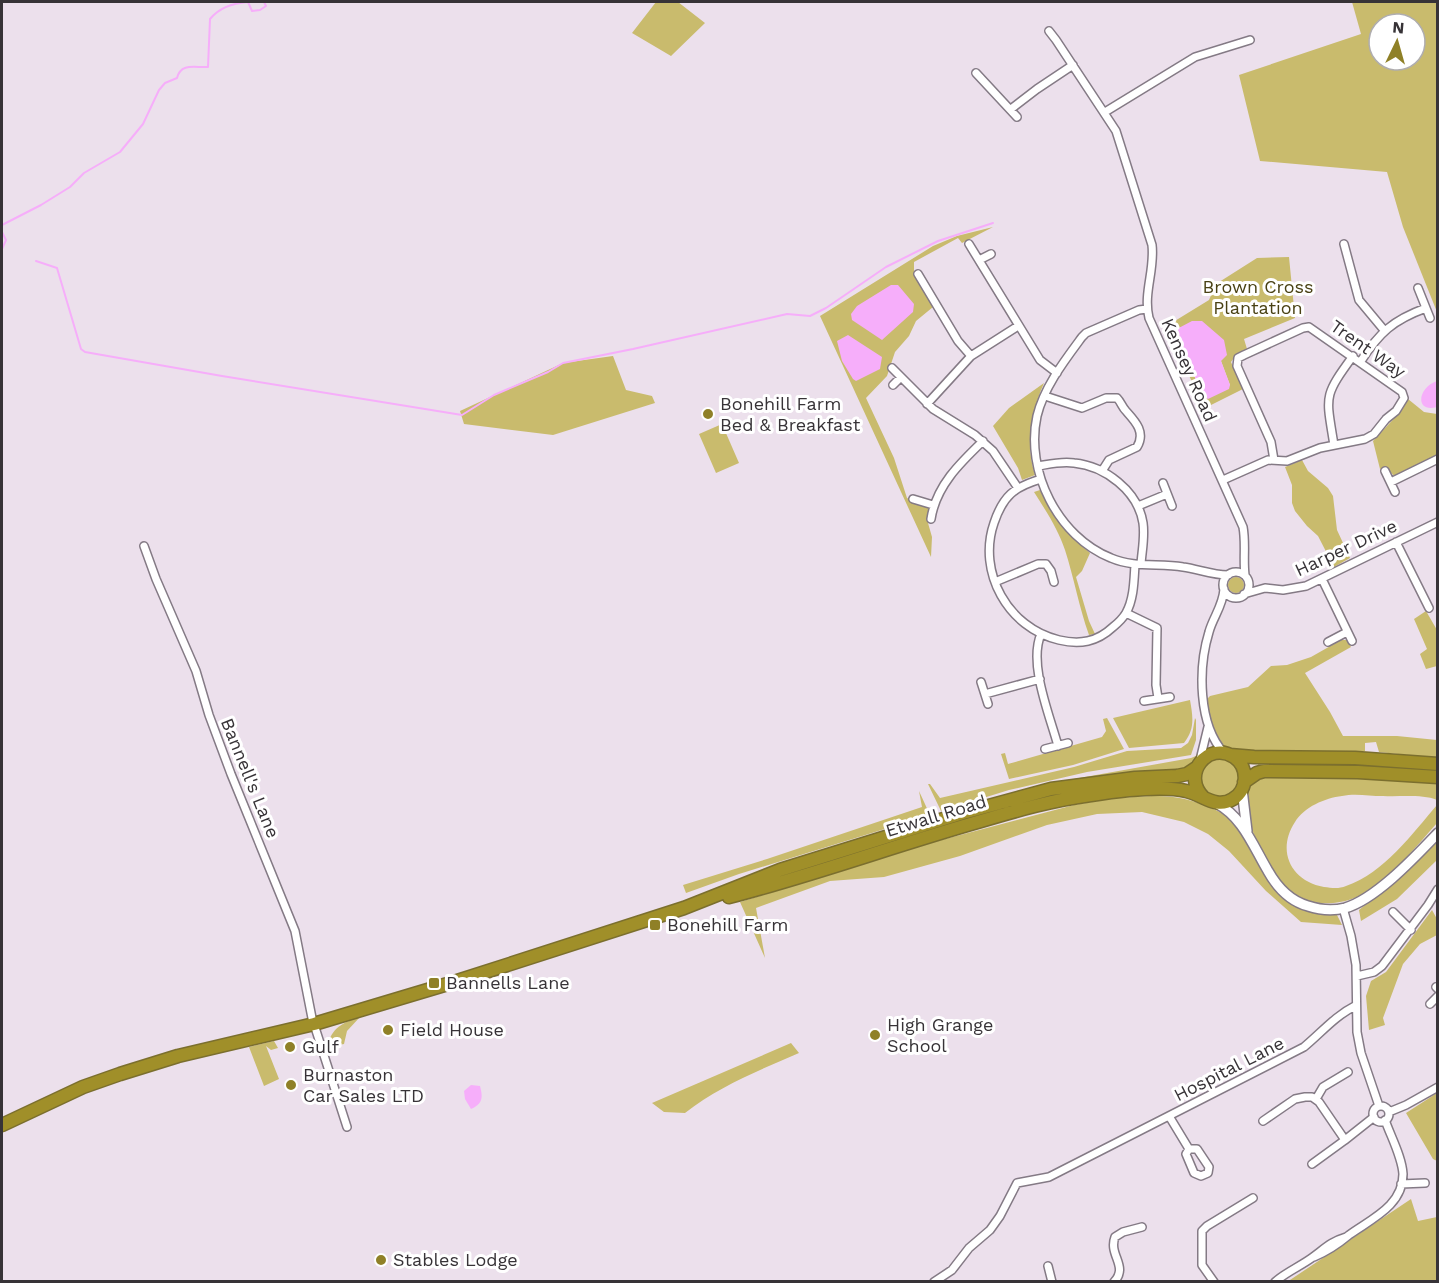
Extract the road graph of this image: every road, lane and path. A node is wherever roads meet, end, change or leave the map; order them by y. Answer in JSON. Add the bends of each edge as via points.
{"nodes":[{"id":1,"x":1049,"y":32,"type":"dead end"},
{"id":2,"x":1250,"y":40,"type":"dead end"},
{"id":3,"x":1073,"y":64,"type":"junction"},
{"id":4,"x":976,"y":73,"type":"dead end"},
{"id":5,"x":1011,"y":109,"type":"junction"},
{"id":6,"x":1105,"y":112,"type":"junction"},
{"id":7,"x":1017,"y":117,"type":"dead end"},
{"id":8,"x":969,"y":244,"type":"dead end"},
{"id":9,"x":1344,"y":244,"type":"dead end"},
{"id":10,"x":991,"y":254,"type":"dead end"},
{"id":11,"x":980,"y":260,"type":"junction"},
{"id":12,"x":918,"y":274,"type":"dead end"},
{"id":13,"x":923,"y":285,"type":"junction"},
{"id":14,"x":1418,"y":288,"type":"dead end"},
{"id":15,"x":914,"y":290,"type":"dead end"},
{"id":16,"x":1426,"y":308,"type":"junction"},
{"id":17,"x":1147,"y":309,"type":"junction"},
{"id":18,"x":1430,"y":318,"type":"dead end"},
{"id":19,"x":1018,"y":326,"type":"junction"},
{"id":20,"x":1384,"y":330,"type":"junction"},
{"id":21,"x":971,"y":356,"type":"junction"},
{"id":22,"x":1353,"y":356,"type":"junction"},
{"id":23,"x":1360,"y":361,"type":"junction"},
{"id":24,"x":892,"y":368,"type":"dead end"},
{"id":25,"x":1057,"y":373,"type":"junction"},
{"id":26,"x":901,"y":377,"type":"junction"},
{"id":27,"x":893,"y":385,"type":"dead end"},
{"id":28,"x":1045,"y":396,"type":"junction"},
{"id":29,"x":927,"y":404,"type":"junction"},
{"id":30,"x":983,"y":441,"type":"junction"},
{"id":31,"x":1334,"y":445,"type":"junction"},
{"id":32,"x":1437,"y":459,"type":"edge"},
{"id":33,"x":1274,"y":460,"type":"junction"},
{"id":34,"x":1038,"y":466,"type":"junction"},
{"id":35,"x":1102,"y":471,"type":"junction"},
{"id":36,"x":1385,"y":471,"type":"dead end"},
{"id":37,"x":1041,"y":479,"type":"junction"},
{"id":38,"x":1223,"y":480,"type":"junction"},
{"id":39,"x":1390,"y":482,"type":"junction"},
{"id":40,"x":1163,"y":483,"type":"dead end"},
{"id":41,"x":1018,"y":488,"type":"junction"},
{"id":42,"x":1395,"y":492,"type":"dead end"},
{"id":43,"x":1167,"y":494,"type":"junction"},
{"id":44,"x":913,"y":499,"type":"dead end"},
{"id":45,"x":933,"y":505,"type":"junction"},
{"id":46,"x":1138,"y":506,"type":"junction"},
{"id":47,"x":1172,"y":506,"type":"dead end"},
{"id":48,"x":931,"y":519,"type":"dead end"},
{"id":49,"x":1437,"y":522,"type":"edge"},
{"id":50,"x":1396,"y":542,"type":"junction"},
{"id":51,"x":144,"y":546,"type":"dead end"},
{"id":52,"x":1244,"y":558,"type":"junction"},
{"id":53,"x":1138,"y":564,"type":"junction"},
{"id":54,"x":1210,"y":574,"type":"junction"},
{"id":55,"x":1229,"y":574,"type":"junction"},
{"id":56,"x":1247,"y":578,"type":"junction"},
{"id":57,"x":1322,"y":579,"type":"junction"},
{"id":58,"x":995,"y":582,"type":"junction"},
{"id":59,"x":1054,"y":582,"type":"dead end"},
{"id":60,"x":1224,"y":587,"type":"junction"},
{"id":61,"x":1265,"y":588,"type":"junction"},
{"id":62,"x":1432,"y":592,"type":"dead end"},
{"id":63,"x":1241,"y":596,"type":"junction"},
{"id":64,"x":1424,"y":596,"type":"junction"},
{"id":65,"x":1220,"y":608,"type":"junction"},
{"id":66,"x":1429,"y":608,"type":"dead end"},
{"id":67,"x":1126,"y":613,"type":"junction"},
{"id":68,"x":1347,"y":632,"type":"junction"},
{"id":69,"x":1041,"y":634,"type":"junction"},
{"id":70,"x":1352,"y":641,"type":"dead end"},
{"id":71,"x":1328,"y":642,"type":"dead end"},
{"id":72,"x":1040,"y":680,"type":"junction"},
{"id":73,"x":981,"y":682,"type":"dead end"},
{"id":74,"x":985,"y":694,"type":"junction"},
{"id":75,"x":1170,"y":697,"type":"dead end"},
{"id":76,"x":1158,"y":698,"type":"junction"},
{"id":77,"x":1144,"y":701,"type":"dead end"},
{"id":78,"x":988,"y":704,"type":"dead end"},
{"id":79,"x":1208,"y":728,"type":"junction"},
{"id":80,"x":1068,"y":743,"type":"dead end"},
{"id":81,"x":1058,"y":746,"type":"junction"},
{"id":82,"x":1045,"y":749,"type":"dead end"},
{"id":83,"x":1226,"y":754,"type":"junction"},
{"id":84,"x":1437,"y":764,"type":"edge"},
{"id":85,"x":1198,"y":765,"type":"junction"},
{"id":86,"x":1437,"y":777,"type":"edge"},
{"id":87,"x":1243,"y":786,"type":"junction"},
{"id":88,"x":1203,"y":798,"type":"junction"},
{"id":89,"x":1216,"y":803,"type":"junction"},
{"id":90,"x":1247,"y":833,"type":"junction"},
{"id":91,"x":1437,"y":833,"type":"edge"},
{"id":92,"x":1437,"y":889,"type":"edge"},
{"id":93,"x":684,"y":908,"type":"junction"},
{"id":94,"x":1343,"y":908,"type":"junction"},
{"id":95,"x":1393,"y":912,"type":"dead end"},
{"id":96,"x":1410,"y":930,"type":"junction"},
{"id":97,"x":1357,"y":976,"type":"junction"},
{"id":98,"x":1437,"y":996,"type":"edge"},
{"id":99,"x":1430,"y":1004,"type":"dead end"},
{"id":100,"x":1355,"y":1006,"type":"junction"},
{"id":101,"x":314,"y":1024,"type":"junction"},
{"id":102,"x":1348,"y":1072,"type":"dead end"},
{"id":103,"x":1437,"y":1087,"type":"edge"},
{"id":104,"x":1316,"y":1099,"type":"junction"},
{"id":105,"x":1378,"y":1106,"type":"junction"},
{"id":106,"x":1389,"y":1112,"type":"junction"},
{"id":107,"x":1169,"y":1116,"type":"junction"},
{"id":108,"x":1374,"y":1117,"type":"junction"},
{"id":109,"x":1385,"y":1120,"type":"junction"},
{"id":110,"x":1263,"y":1121,"type":"dead end"},
{"id":111,"x":2,"y":1125,"type":"edge"},
{"id":112,"x":347,"y":1127,"type":"dead end"},
{"id":113,"x":1345,"y":1140,"type":"junction"},
{"id":114,"x":1189,"y":1149,"type":"dead end"},
{"id":115,"x":1312,"y":1164,"type":"dead end"},
{"id":116,"x":1425,"y":1183,"type":"dead end"},
{"id":117,"x":1401,"y":1184,"type":"junction"},
{"id":118,"x":1253,"y":1198,"type":"dead end"},
{"id":119,"x":1142,"y":1227,"type":"dead end"},
{"id":120,"x":1048,"y":1266,"type":"dead end"},
{"id":121,"x":934,"y":1281,"type":"edge"},
{"id":122,"x":1052,"y":1281,"type":"edge"},
{"id":123,"x":1114,"y":1281,"type":"edge"},
{"id":124,"x":1214,"y":1281,"type":"edge"},
{"id":125,"x":1274,"y":1281,"type":"edge"}],
"edges":[{"from":1,"to":3,"type":"street","name":"Kensey Road"},
{"from":2,"to":6,"type":"street","via":[[1195,57]]},
{"from":3,"to":5,"type":"street"},
{"from":3,"to":6,"type":"street","name":"Kensey Road"},
{"from":4,"to":5,"type":"street"},
{"from":5,"to":7,"type":"street"},
{"from":6,"to":17,"type":"street","name":"Kensey Road","via":[[1121,143],[1152,246]]},
{"from":8,"to":11,"type":"street"},
{"from":9,"to":20,"type":"street","via":[[1359,300]]},
{"from":10,"to":11,"type":"street"},
{"from":11,"to":19,"type":"street"},
{"from":12,"to":13,"type":"street"},
{"from":13,"to":15,"type":"street"},
{"from":13,"to":21,"type":"street"},
{"from":14,"to":16,"type":"street"},
{"from":16,"to":18,"type":"street"},
{"from":16,"to":20,"type":"street"},
{"from":17,"to":25,"type":"street","via":[[1086,333]]},
{"from":17,"to":38,"type":"street","name":"Kensey Road"},
{"from":19,"to":21,"type":"street"},
{"from":19,"to":25,"type":"street","via":[[1041,360]]},
{"from":20,"to":23,"type":"street"},
{"from":21,"to":29,"type":"street"},
{"from":22,"to":23,"type":"street","name":"Trent Way"},
{"from":22,"to":31,"type":"street","via":[[1328,395]]},
{"from":22,"to":33,"type":"street","name":"Trent Way","via":[[1306,327],[1238,358],[1237,366]]},
{"from":23,"to":31,"type":"street","name":"Trent Way","via":[[1400,388],[1404,398],[1370,437]]},
{"from":24,"to":26,"type":"street"},
{"from":25,"to":28,"type":"street"},
{"from":26,"to":27,"type":"street"},
{"from":26,"to":29,"type":"street"},
{"from":28,"to":34,"type":"street","via":[[1035,432]]},
{"from":28,"to":35,"type":"street","via":[[1082,408],[1106,398],[1117,398],[1132,417],[1140,432],[1137,447],[1109,460]]},
{"from":29,"to":30,"type":"street"},
{"from":30,"to":41,"type":"street"},
{"from":30,"to":45,"type":"street","via":[[949,477]]},
{"from":31,"to":33,"type":"street","name":"Trent Way","via":[[1287,461]]},
{"from":32,"to":39,"type":"street"},
{"from":33,"to":38,"type":"street","name":"Trent Way"},
{"from":34,"to":35,"type":"street","via":[[1076,463]]},
{"from":34,"to":37,"type":"street"},
{"from":35,"to":46,"type":"street","via":[[1124,487]]},
{"from":36,"to":39,"type":"street","name":"Harper Drive"},
{"from":37,"to":41,"type":"street"},
{"from":37,"to":53,"type":"street","via":[[1058,513],[1082,541],[1109,558]]},
{"from":38,"to":52,"type":"street","name":"Kensey Road","via":[[1243,527]]},
{"from":39,"to":42,"type":"street","name":"Harper Drive"},
{"from":40,"to":43,"type":"street"},
{"from":41,"to":58,"type":"street","via":[[1001,506],[990,538]]},
{"from":43,"to":46,"type":"street"},
{"from":43,"to":47,"type":"street"},
{"from":44,"to":45,"type":"street"},
{"from":45,"to":48,"type":"street"},
{"from":46,"to":53,"type":"street","via":[[1143,522]]},
{"from":49,"to":50,"type":"street","name":"Harper Drive"},
{"from":50,"to":57,"type":"street","name":"Harper Drive"},
{"from":50,"to":64,"type":"street"},
{"from":51,"to":101,"type":"street","name":"Bannell's Lane","via":[[295,931]]},
{"from":52,"to":55,"type":"street"},
{"from":52,"to":56,"type":"street","name":"Kensey Road"},
{"from":53,"to":54,"type":"street"},
{"from":53,"to":67,"type":"street"},
{"from":54,"to":55,"type":"street"},
{"from":54,"to":60,"type":"street"},
{"from":55,"to":56,"type":"street","via":[[1239,572]]},
{"from":55,"to":60,"type":"street"},
{"from":56,"to":61,"type":"street","name":"Harper Drive"},
{"from":56,"to":63,"type":"street","via":[[1248,588]]},
{"from":57,"to":61,"type":"street","name":"Harper Drive","via":[[1294,589]]},
{"from":57,"to":68,"type":"street"},
{"from":58,"to":59,"type":"street","via":[[1038,564],[1046,564]]},
{"from":58,"to":69,"type":"street","via":[[1010,610]]},
{"from":60,"to":63,"type":"street","via":[[1230,596]]},
{"from":60,"to":65,"type":"street"},
{"from":61,"to":63,"type":"street","name":"Harper Drive"},
{"from":62,"to":64,"type":"street"},
{"from":63,"to":65,"type":"street"},
{"from":64,"to":66,"type":"street"},
{"from":65,"to":79,"type":"street","via":[[1209,631],[1202,663]]},
{"from":67,"to":69,"type":"street","via":[[1110,630],[1088,642],[1064,641]]},
{"from":67,"to":76,"type":"street","via":[[1157,628]]},
{"from":68,"to":70,"type":"street"},
{"from":68,"to":71,"type":"street"},
{"from":69,"to":72,"type":"street","via":[[1037,645]]},
{"from":72,"to":74,"type":"street"},
{"from":72,"to":81,"type":"street"},
{"from":73,"to":74,"type":"street"},
{"from":74,"to":78,"type":"street"},
{"from":75,"to":76,"type":"street"},
{"from":76,"to":77,"type":"street"},
{"from":79,"to":83,"type":"street"},
{"from":79,"to":85,"type":"street"},
{"from":80,"to":81,"type":"street"},
{"from":81,"to":82,"type":"street"},
{"from":83,"to":84,"type":"highway"},
{"from":83,"to":85,"type":"highway","via":[[1208,756]]},
{"from":83,"to":87,"type":"highway","via":[[1241,766]]},
{"from":85,"to":88,"type":"highway","via":[[1194,782]]},
{"from":85,"to":93,"type":"highway","name":"Etwall Road","via":[[1177,776],[1098,782],[999,802],[767,875]]},
{"from":86,"to":87,"type":"highway","via":[[1273,771],[1257,773]]},
{"from":87,"to":89,"type":"highway","via":[[1234,799]]},
{"from":87,"to":90,"type":"street"},
{"from":88,"to":89,"type":"highway"},
{"from":88,"to":93,"type":"highway","name":"Etwall Road","via":[[1181,790],[1150,790],[1094,794],[1039,804],[770,886]]},
{"from":89,"to":90,"type":"street","via":[[1231,813]]},
{"from":90,"to":94,"type":"street","via":[[1272,879],[1290,898],[1312,908]]},
{"from":91,"to":94,"type":"street","via":[[1375,891]]},
{"from":92,"to":96,"type":"street"},
{"from":93,"to":101,"type":"highway","name":"Etwall Road"},
{"from":94,"to":97,"type":"street"},
{"from":95,"to":96,"type":"street"},
{"from":96,"to":97,"type":"street","via":[[1378,970]]},
{"from":97,"to":100,"type":"street"},
{"from":98,"to":99,"type":"street"},
{"from":100,"to":105,"type":"street","via":[[1361,1053]]},
{"from":100,"to":107,"type":"street","name":"Hospital Lane","via":[[1339,1015],[1304,1047]]},
{"from":101,"to":111,"type":"highway","name":"Etwall Road","via":[[120,1074]]},
{"from":101,"to":112,"type":"street","name":"Bannell's Lane"},
{"from":102,"to":104,"type":"street","via":[[1323,1087]]},
{"from":103,"to":106,"type":"street"},
{"from":104,"to":110,"type":"street","via":[[1295,1099]]},
{"from":104,"to":113,"type":"street"},
{"from":105,"to":106,"type":"street"},
{"from":105,"to":108,"type":"street"},
{"from":106,"to":109,"type":"street"},
{"from":107,"to":114,"type":"street"},
{"from":107,"to":121,"type":"street","name":"Hospital Lane","via":[[1040,1180],[1017,1183],[990,1230],[952,1270]]},
{"from":108,"to":109,"type":"street"},
{"from":108,"to":113,"type":"street"},
{"from":109,"to":117,"type":"street","via":[[1402,1167]]},
{"from":113,"to":115,"type":"street"},
{"from":116,"to":117,"type":"street"},
{"from":117,"to":125,"type":"street","via":[[1389,1207],[1342,1243]]},
{"from":118,"to":124,"type":"street","via":[[1202,1231],[1202,1265]]},
{"from":119,"to":123,"type":"street","via":[[1116,1238],[1113,1250],[1120,1270]]},
{"from":120,"to":122,"type":"street"}]}
